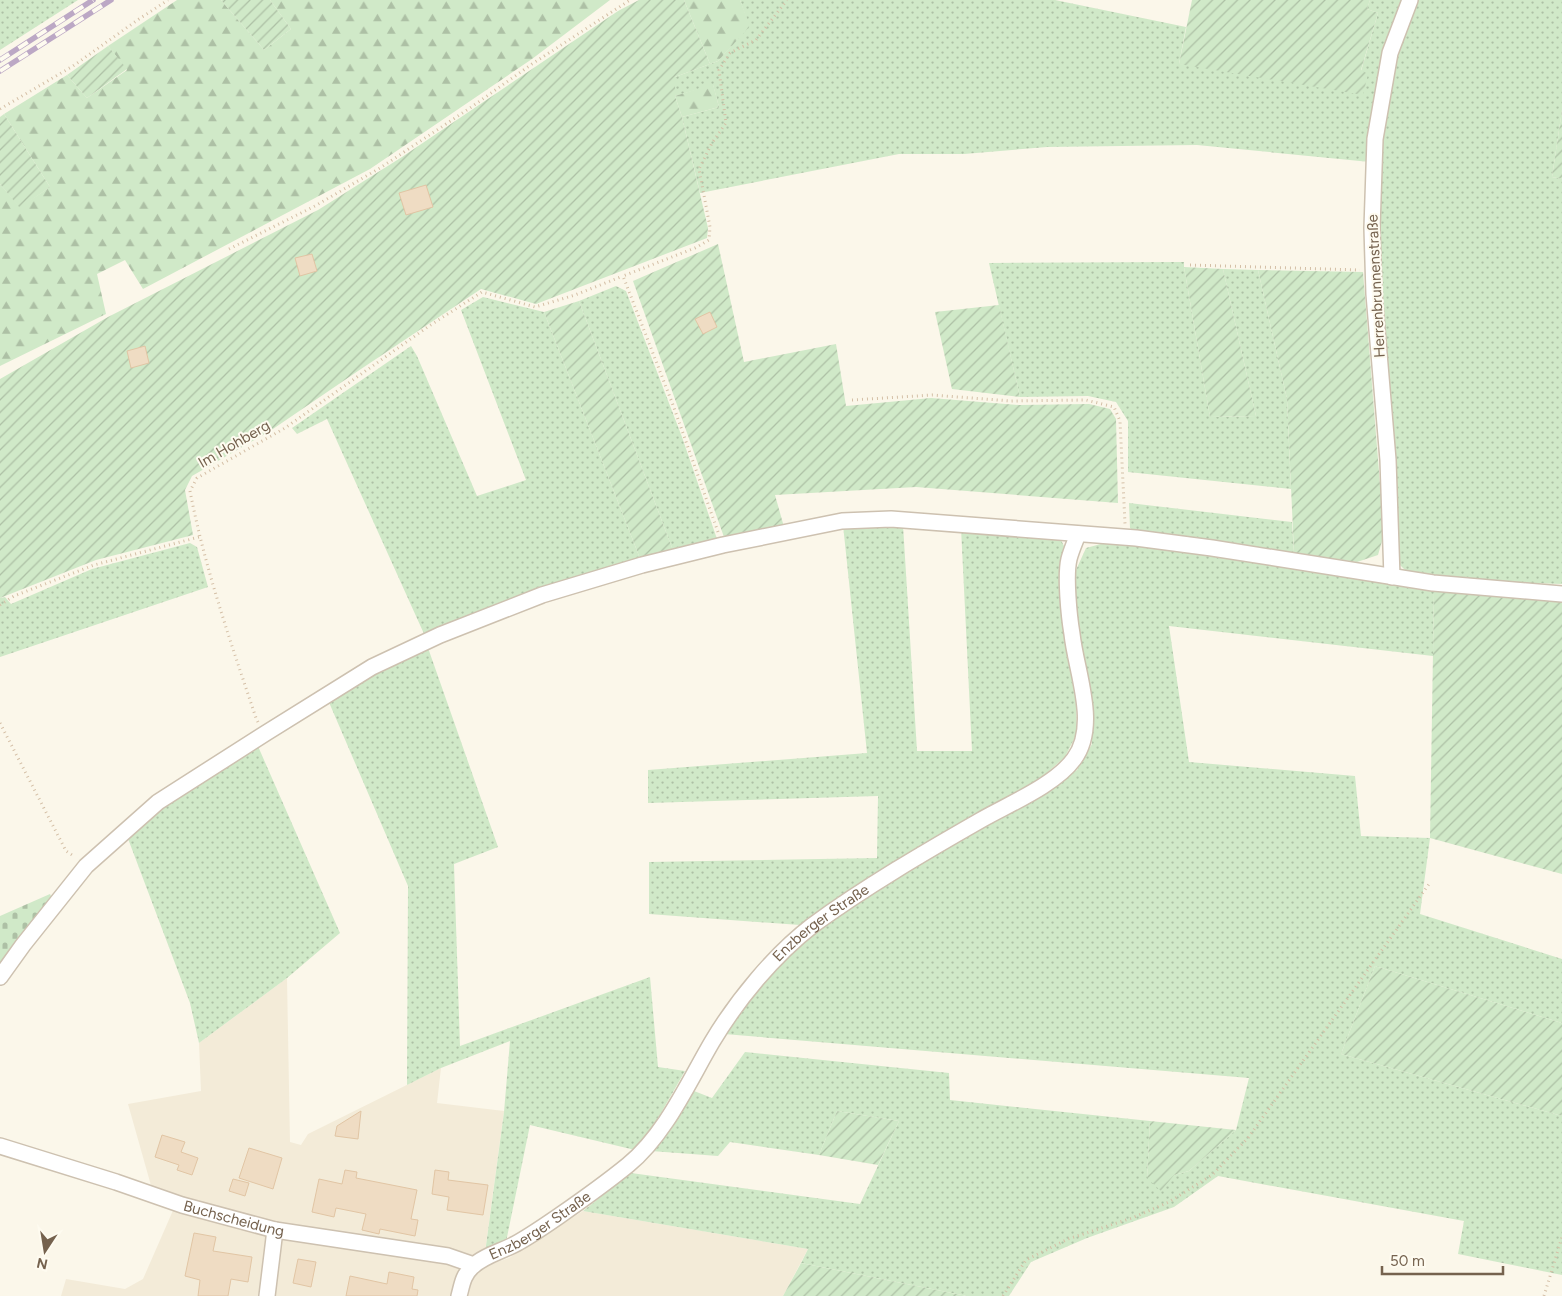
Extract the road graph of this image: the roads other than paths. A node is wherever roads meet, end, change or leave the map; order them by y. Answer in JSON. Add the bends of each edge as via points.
{"nodes":[{"id":1,"x":1410,"y":0,"type":"edge"},
{"id":2,"x":1078,"y":534,"type":"junction"},
{"id":3,"x":1392,"y":577,"type":"junction"},
{"id":4,"x":1562,"y":594,"type":"edge"},
{"id":5,"x":0,"y":977,"type":"edge"},
{"id":6,"x":0,"y":1146,"type":"edge"},
{"id":7,"x":275,"y":1230,"type":"junction"},
{"id":8,"x":474,"y":1265,"type":"junction"},
{"id":9,"x":267,"y":1296,"type":"edge"},
{"id":10,"x":459,"y":1296,"type":"edge"}],
"edges":[{"from":1,"to":3,"type":"street","name":"Herrenbrunnenstraße","via":[[1390,52],[1375,138],[1372,228],[1388,460]]},
{"from":2,"to":3,"type":"street","via":[[1212,548]]},
{"from":2,"to":5,"type":"street","via":[[891,518],[842,521],[723,544],[642,565],[542,595],[440,634],[372,668],[158,802],[86,866]]},
{"from":2,"to":8,"type":"street","name":"Enzberger Straße","via":[[1068,562],[1068,591],[1086,717],[1082,743],[1075,758],[1053,779],[869,888],[806,931],[751,987],[714,1038],[665,1123],[630,1164],[524,1239]]},
{"from":3,"to":4,"type":"street"},
{"from":6,"to":7,"type":"street","name":"Buchscheidung","via":[[182,1205]]},
{"from":7,"to":8,"type":"street","name":"Buchscheidung","via":[[448,1256]]},
{"from":7,"to":9,"type":"street"},
{"from":8,"to":10,"type":"street","name":"Enzberger Straße","via":[[462,1282]]}]}
